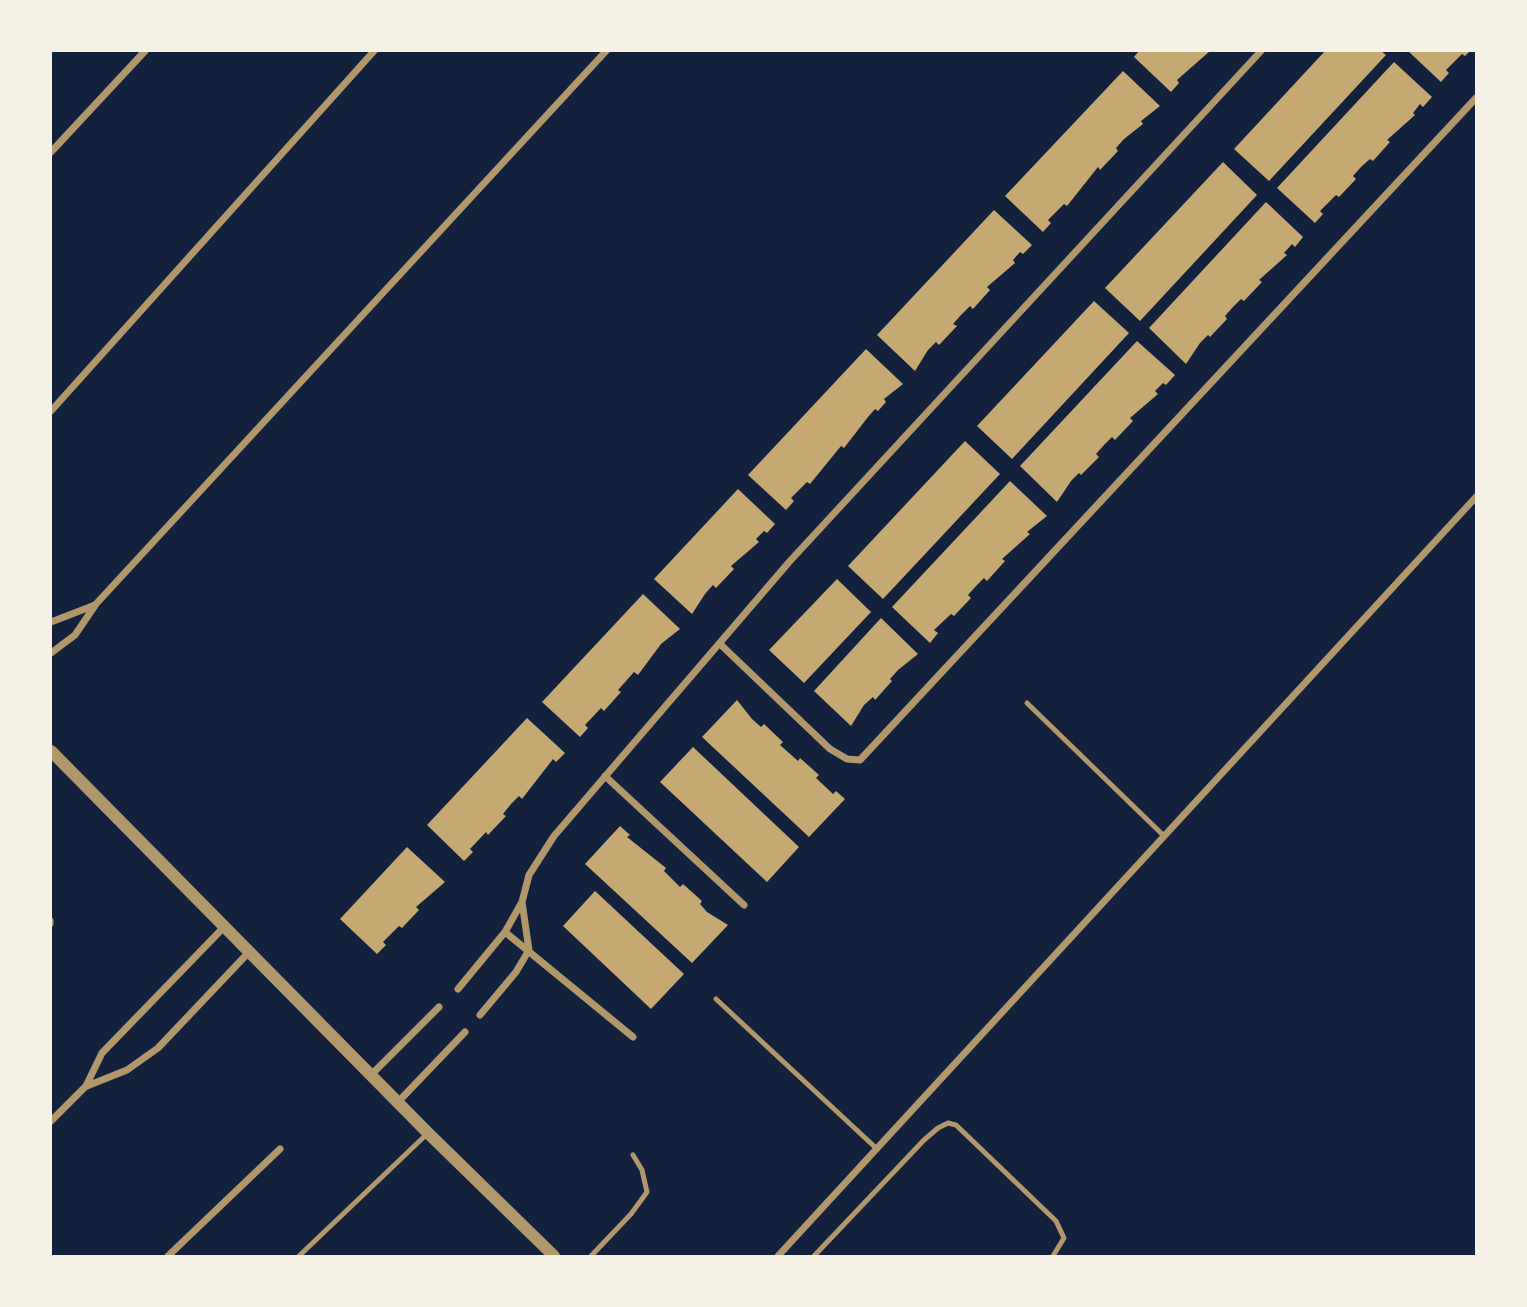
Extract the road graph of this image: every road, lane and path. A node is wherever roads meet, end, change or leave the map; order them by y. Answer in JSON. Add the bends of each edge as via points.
{"nodes":[{"id":1,"x":145,"y":51,"type":"edge"},
{"id":2,"x":374,"y":51,"type":"edge"},
{"id":3,"x":606,"y":51,"type":"edge"},
{"id":4,"x":1261,"y":51,"type":"edge"},
{"id":5,"x":1476,"y":98,"type":"edge"},
{"id":6,"x":51,"y":152,"type":"edge"},
{"id":7,"x":51,"y":411,"type":"edge"},
{"id":8,"x":1476,"y":498,"type":"edge"},
{"id":9,"x":96,"y":604,"type":"junction"},
{"id":10,"x":51,"y":622,"type":"edge"},
{"id":11,"x":719,"y":644,"type":"junction"},
{"id":12,"x":51,"y":653,"type":"edge"},
{"id":13,"x":1027,"y":703,"type":"dead end"},
{"id":14,"x":51,"y":751,"type":"edge"},
{"id":15,"x":605,"y":776,"type":"junction"},
{"id":16,"x":1163,"y":835,"type":"junction"},
{"id":17,"x":522,"y":902,"type":"junction"},
{"id":18,"x":744,"y":905,"type":"dead end"},
{"id":19,"x":225,"y":926,"type":"junction"},
{"id":20,"x":505,"y":932,"type":"junction"},
{"id":21,"x":529,"y":950,"type":"junction"},
{"id":22,"x":250,"y":951,"type":"junction"},
{"id":23,"x":458,"y":989,"type":"dead end"},
{"id":24,"x":716,"y":999,"type":"dead end"},
{"id":25,"x":439,"y":1007,"type":"dead end"},
{"id":26,"x":480,"y":1015,"type":"dead end"},
{"id":27,"x":465,"y":1032,"type":"dead end"},
{"id":28,"x":633,"y":1037,"type":"dead end"},
{"id":29,"x":372,"y":1074,"type":"junction"},
{"id":30,"x":86,"y":1086,"type":"junction"},
{"id":31,"x":399,"y":1101,"type":"junction"},
{"id":32,"x":51,"y":1121,"type":"edge"},
{"id":33,"x":428,"y":1133,"type":"junction"},
{"id":34,"x":280,"y":1149,"type":"dead end"},
{"id":35,"x":877,"y":1149,"type":"junction"},
{"id":36,"x":633,"y":1155,"type":"dead end"},
{"id":37,"x":168,"y":1256,"type":"edge"},
{"id":38,"x":299,"y":1256,"type":"edge"},
{"id":39,"x":554,"y":1256,"type":"edge"},
{"id":40,"x":591,"y":1256,"type":"edge"},
{"id":41,"x":779,"y":1256,"type":"edge"},
{"id":42,"x":814,"y":1256,"type":"edge"},
{"id":43,"x":1053,"y":1256,"type":"edge"}],
"edges":[{"from":1,"to":6,"type":"street"},
{"from":2,"to":7,"type":"street"},
{"from":3,"to":9,"type":"street"},
{"from":4,"to":11,"type":"street","via":[[790,561]]},
{"from":5,"to":11,"type":"street","via":[[860,760],[847,759],[830,749]]},
{"from":8,"to":16,"type":"street"},
{"from":9,"to":10,"type":"street"},
{"from":9,"to":12,"type":"street","via":[[75,635]]},
{"from":11,"to":15,"type":"street"},
{"from":13,"to":16,"type":"lane"},
{"from":14,"to":19,"type":"street"},
{"from":15,"to":17,"type":"street","via":[[547,847],[529,875]]},
{"from":15,"to":18,"type":"street"},
{"from":16,"to":35,"type":"street"},
{"from":17,"to":20,"type":"street"},
{"from":17,"to":21,"type":"street"},
{"from":19,"to":22,"type":"street"},
{"from":19,"to":30,"type":"street","via":[[102,1053]]},
{"from":20,"to":21,"type":"street"},
{"from":20,"to":23,"type":"street"},
{"from":21,"to":26,"type":"street"},
{"from":21,"to":28,"type":"street"},
{"from":22,"to":29,"type":"street"},
{"from":22,"to":30,"type":"street","via":[[158,1048],[127,1070]]},
{"from":24,"to":35,"type":"lane"},
{"from":25,"to":29,"type":"street"},
{"from":27,"to":31,"type":"street"},
{"from":29,"to":31,"type":"street"},
{"from":30,"to":32,"type":"street"},
{"from":31,"to":33,"type":"street"},
{"from":33,"to":38,"type":"lane"},
{"from":33,"to":39,"type":"street"},
{"from":34,"to":37,"type":"street"},
{"from":35,"to":41,"type":"street"},
{"from":36,"to":40,"type":"lane","via":[[647,1192]]},
{"from":42,"to":43,"type":"lane","via":[[924,1140],[948,1124],[956,1125],[1056,1221],[1064,1238]]}]}
